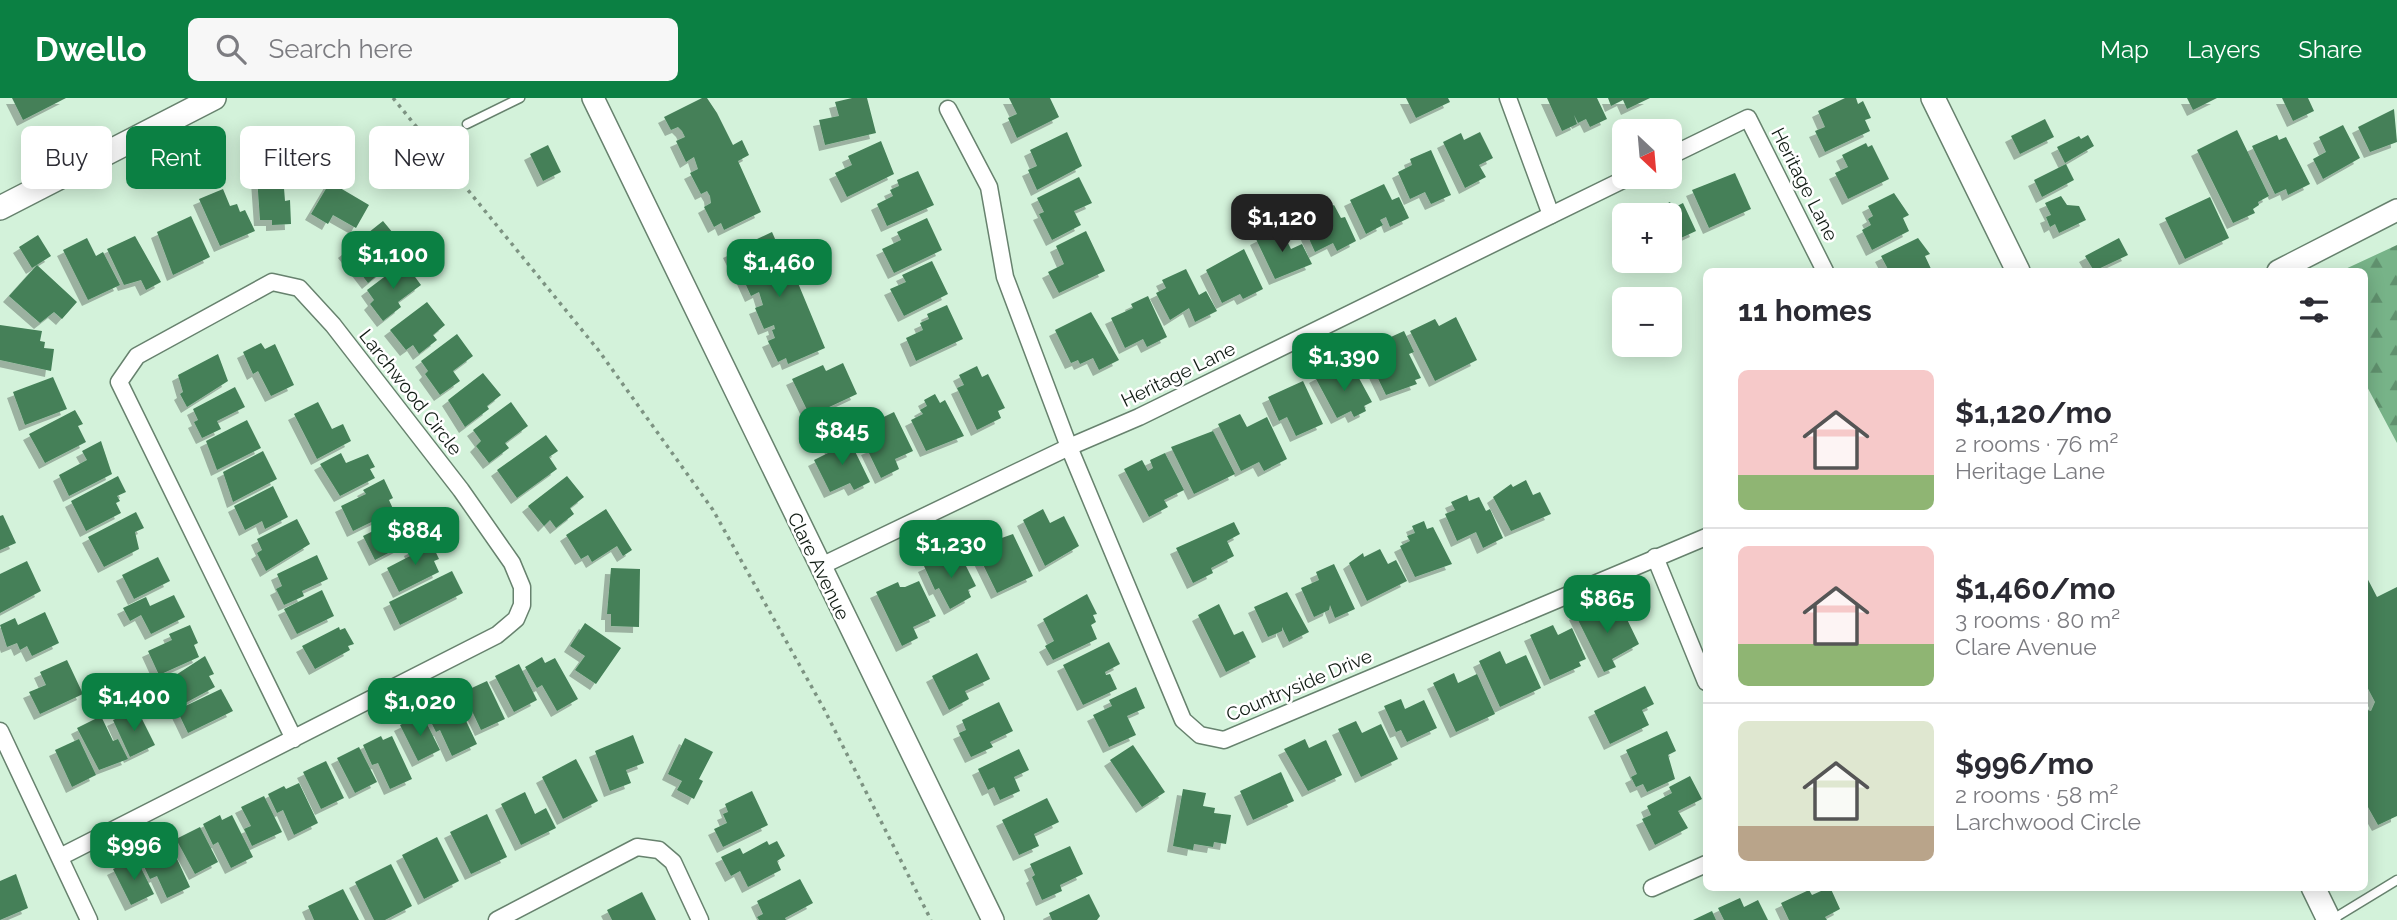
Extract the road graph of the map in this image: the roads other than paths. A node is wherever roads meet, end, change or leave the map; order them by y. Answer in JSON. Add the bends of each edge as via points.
{"nodes":[{"id":1,"x":214,"y":98,"type":"edge"},
{"id":2,"x":520,"y":98,"type":"edge"},
{"id":3,"x":593,"y":98,"type":"edge"},
{"id":4,"x":1508,"y":98,"type":"edge"},
{"id":5,"x":1933,"y":98,"type":"edge"},
{"id":6,"x":948,"y":109,"type":"dead end"},
{"id":7,"x":467,"y":124,"type":"dead end"},
{"id":8,"x":1682,"y":150,"type":"edge"},
{"id":9,"x":1612,"y":185,"type":"edge"},
{"id":10,"x":0,"y":208,"type":"edge"},
{"id":11,"x":2397,"y":210,"type":"edge"},
{"id":12,"x":1551,"y":215,"type":"junction"},
{"id":13,"x":1823,"y":268,"type":"edge"},
{"id":14,"x":2017,"y":268,"type":"edge"},
{"id":15,"x":2284,"y":268,"type":"edge"},
{"id":16,"x":1069,"y":447,"type":"junction"},
{"id":17,"x":1703,"y":538,"type":"edge"},
{"id":18,"x":1655,"y":557,"type":"junction"},
{"id":19,"x":819,"y":567,"type":"junction"},
{"id":20,"x":1703,"y":675,"type":"edge"},
{"id":21,"x":0,"y":731,"type":"edge"},
{"id":22,"x":294,"y":739,"type":"junction"},
{"id":23,"x":62,"y":856,"type":"junction"},
{"id":24,"x":1703,"y":865,"type":"edge"},
{"id":25,"x":2397,"y":880,"type":"edge"},
{"id":26,"x":1652,"y":888,"type":"dead end"},
{"id":27,"x":2315,"y":891,"type":"edge"},
{"id":28,"x":89,"y":920,"type":"edge"},
{"id":29,"x":497,"y":920,"type":"edge"},
{"id":30,"x":700,"y":920,"type":"edge"},
{"id":31,"x":993,"y":920,"type":"edge"},
{"id":32,"x":2330,"y":920,"type":"edge"}],
"edges":[{"from":1,"to":10,"type":"main road"},
{"from":2,"to":7,"type":"lane"},
{"from":3,"to":19,"type":"street","name":"Clare Avenue"},
{"from":4,"to":12,"type":"street"},
{"from":5,"to":14,"type":"main road"},
{"from":6,"to":16,"type":"street","name":"Countryside Drive","via":[[989,187],[1005,277]]},
{"from":8,"to":13,"type":"street","name":"Heritage Lane","via":[[1748,118]]},
{"from":9,"to":12,"type":"street","name":"Heritage Lane"},
{"from":11,"to":15,"type":"street"},
{"from":12,"to":16,"type":"street","name":"Heritage Lane"},
{"from":16,"to":18,"type":"street","name":"Countryside Drive","via":[[1183,720],[1200,735],[1224,740]]},
{"from":16,"to":19,"type":"street","name":"Heritage Lane"},
{"from":17,"to":18,"type":"street","name":"Countryside Drive"},
{"from":18,"to":20,"type":"street"},
{"from":19,"to":31,"type":"street","name":"Clare Avenue"},
{"from":21,"to":23,"type":"street"},
{"from":22,"to":22,"type":"street","name":"Larchwood Circle","via":[[497,635],[516,619],[522,587],[512,563],[461,490],[333,326],[299,288],[272,282],[137,356],[119,382]]},
{"from":22,"to":23,"type":"street","name":"Larchwood Circle"},
{"from":23,"to":28,"type":"street"},
{"from":24,"to":26,"type":"street"},
{"from":25,"to":32,"type":"lane"},
{"from":27,"to":32,"type":"main road"},
{"from":29,"to":30,"type":"street","via":[[637,847],[659,850],[673,862]]}]}
